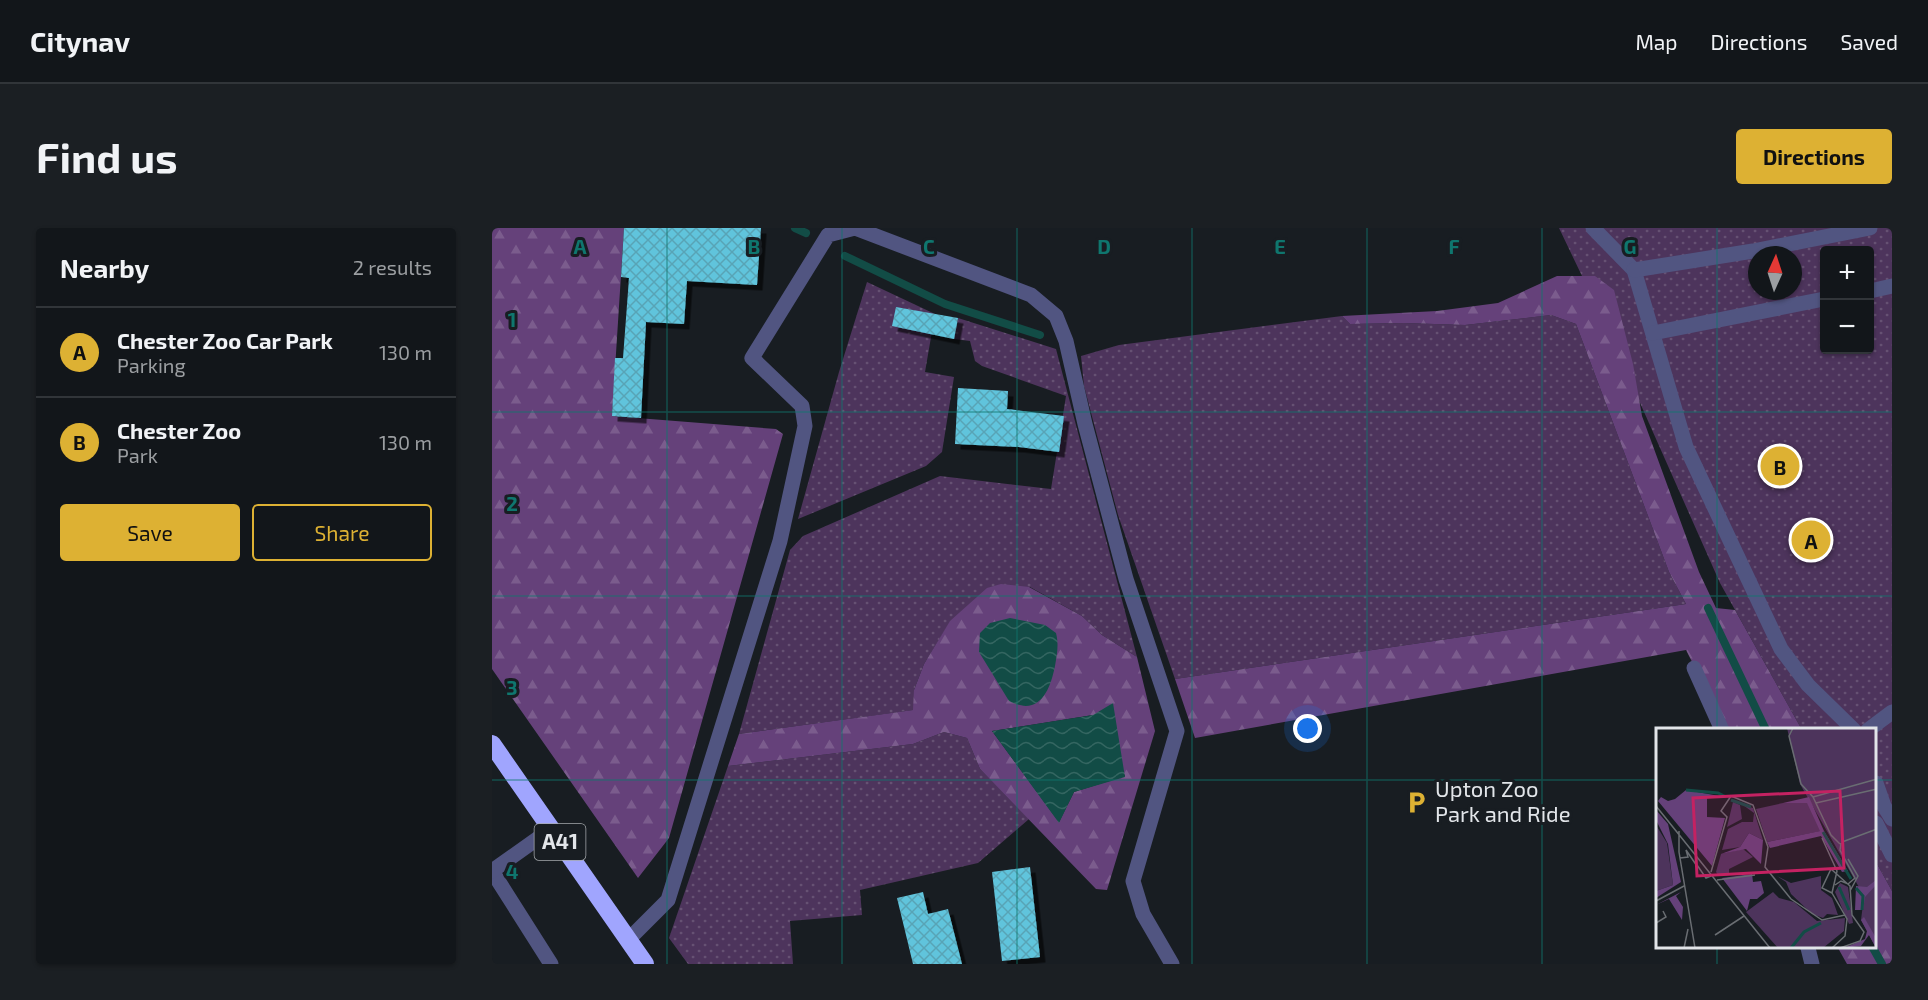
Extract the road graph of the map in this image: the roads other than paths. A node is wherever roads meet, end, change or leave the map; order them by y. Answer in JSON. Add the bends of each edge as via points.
{"nodes":[{"id":1,"x":1593,"y":228,"type":"edge"},
{"id":2,"x":1870,"y":228,"type":"edge"},
{"id":3,"x":1634,"y":270,"type":"junction"},
{"id":4,"x":1892,"y":286,"type":"edge"},
{"id":5,"x":1874,"y":290,"type":"edge"},
{"id":6,"x":1820,"y":301,"type":"edge"},
{"id":7,"x":1653,"y":333,"type":"junction"},
{"id":8,"x":1694,"y":668,"type":"dead end"},
{"id":9,"x":1721,"y":728,"type":"edge"},
{"id":10,"x":1852,"y":728,"type":"edge"},
{"id":11,"x":492,"y":744,"type":"edge"},
{"id":12,"x":498,"y":765,"type":"edge"},
{"id":13,"x":1877,"y":788,"type":"edge"},
{"id":14,"x":1892,"y":819,"type":"edge"},
{"id":15,"x":1877,"y":827,"type":"edge"},
{"id":16,"x":551,"y":829,"type":"junction"},
{"id":17,"x":1892,"y":855,"type":"edge"},
{"id":18,"x":492,"y":871,"type":"edge"},
{"id":19,"x":628,"y":940,"type":"junction"},
{"id":20,"x":1808,"y":949,"type":"edge"},
{"id":21,"x":551,"y":964,"type":"edge"},
{"id":22,"x":643,"y":964,"type":"edge"},
{"id":23,"x":1172,"y":964,"type":"edge"},
{"id":24,"x":1812,"y":964,"type":"edge"}],
"edges":[{"from":1,"to":3,"type":"street"},
{"from":2,"to":3,"type":"street"},
{"from":3,"to":7,"type":"street"},
{"from":4,"to":5,"type":"street"},
{"from":6,"to":7,"type":"street"},
{"from":7,"to":10,"type":"street","via":[[1686,447],[1781,649],[1808,685]]},
{"from":8,"to":9,"type":"street"},
{"from":11,"to":12,"type":"highway","number":"A41"},
{"from":12,"to":16,"type":"highway","number":"A41"},
{"from":13,"to":14,"type":"street"},
{"from":15,"to":17,"type":"street"},
{"from":16,"to":18,"type":"street"},
{"from":16,"to":19,"type":"highway","number":"A41"},
{"from":18,"to":21,"type":"street"},
{"from":19,"to":22,"type":"highway","number":"A41"},
{"from":19,"to":23,"type":"street","via":[[668,900],[780,541],[805,426],[802,406],[752,358],[828,235],[855,228],[1031,296],[1056,316],[1066,341],[1126,579],[1177,731],[1133,881],[1143,914]]},
{"from":20,"to":24,"type":"street"}]}
